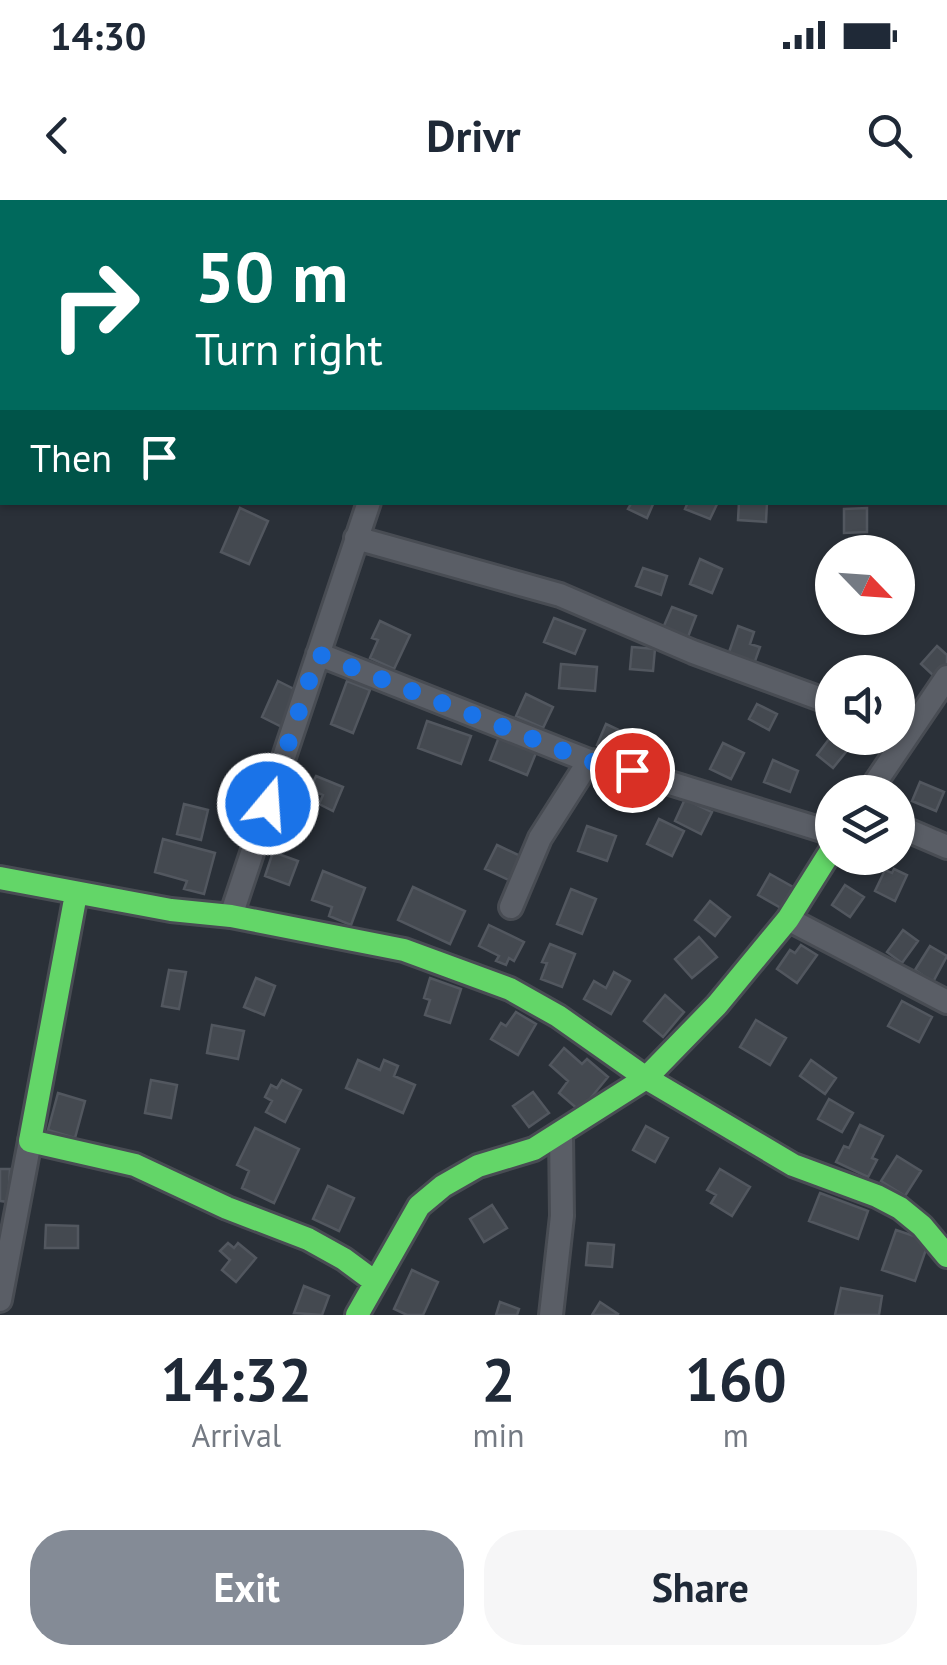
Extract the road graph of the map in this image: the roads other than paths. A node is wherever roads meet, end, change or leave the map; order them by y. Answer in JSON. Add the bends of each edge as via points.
{"nodes":[{"id":1,"x":368,"y":505,"type":"edge"},
{"id":2,"x":356,"y":538,"type":"junction"},
{"id":3,"x":318,"y":654,"type":"junction"},
{"id":4,"x":947,"y":677,"type":"edge"},
{"id":5,"x":815,"y":696,"type":"edge"},
{"id":6,"x":915,"y":716,"type":"edge"},
{"id":7,"x":589,"y":761,"type":"junction"},
{"id":8,"x":815,"y":828,"type":"edge"},
{"id":9,"x":915,"y":833,"type":"edge"},
{"id":10,"x":947,"y":847,"type":"edge"},
{"id":11,"x":816,"y":875,"type":"edge"},
{"id":12,"x":0,"y":878,"type":"edge"},
{"id":13,"x":76,"y":894,"type":"junction"},
{"id":14,"x":511,"y":907,"type":"dead end"},
{"id":15,"x":231,"y":916,"type":"junction"},
{"id":16,"x":788,"y":918,"type":"junction"},
{"id":17,"x":947,"y":1002,"type":"edge"},
{"id":18,"x":646,"y":1078,"type":"junction"},
{"id":19,"x":561,"y":1133,"type":"junction"},
{"id":20,"x":30,"y":1141,"type":"junction"},
{"id":21,"x":947,"y":1256,"type":"edge"},
{"id":22,"x":375,"y":1282,"type":"junction"},
{"id":23,"x":0,"y":1300,"type":"edge"},
{"id":24,"x":356,"y":1315,"type":"edge"},
{"id":25,"x":551,"y":1315,"type":"edge"}],
"edges":[{"from":1,"to":2,"type":"street"},
{"from":2,"to":3,"type":"street"},
{"from":2,"to":5,"type":"street","via":[[560,595]]},
{"from":3,"to":7,"type":"street"},
{"from":3,"to":15,"type":"street"},
{"from":4,"to":6,"type":"street"},
{"from":7,"to":8,"type":"street"},
{"from":7,"to":14,"type":"street","via":[[540,838]]},
{"from":9,"to":10,"type":"street"},
{"from":11,"to":16,"type":"street"},
{"from":12,"to":13,"type":"street"},
{"from":13,"to":15,"type":"street"},
{"from":13,"to":20,"type":"street"},
{"from":15,"to":18,"type":"street","via":[[404,950],[510,989]]},
{"from":16,"to":17,"type":"street"},
{"from":16,"to":18,"type":"street"},
{"from":18,"to":19,"type":"street"},
{"from":18,"to":21,"type":"street","via":[[793,1165],[900,1208]]},
{"from":19,"to":22,"type":"street","via":[[443,1186],[419,1206]]},
{"from":19,"to":25,"type":"street","via":[[562,1216]]},
{"from":20,"to":22,"type":"street","via":[[135,1166],[308,1239]]},
{"from":20,"to":23,"type":"street"},
{"from":22,"to":24,"type":"street"}]}
